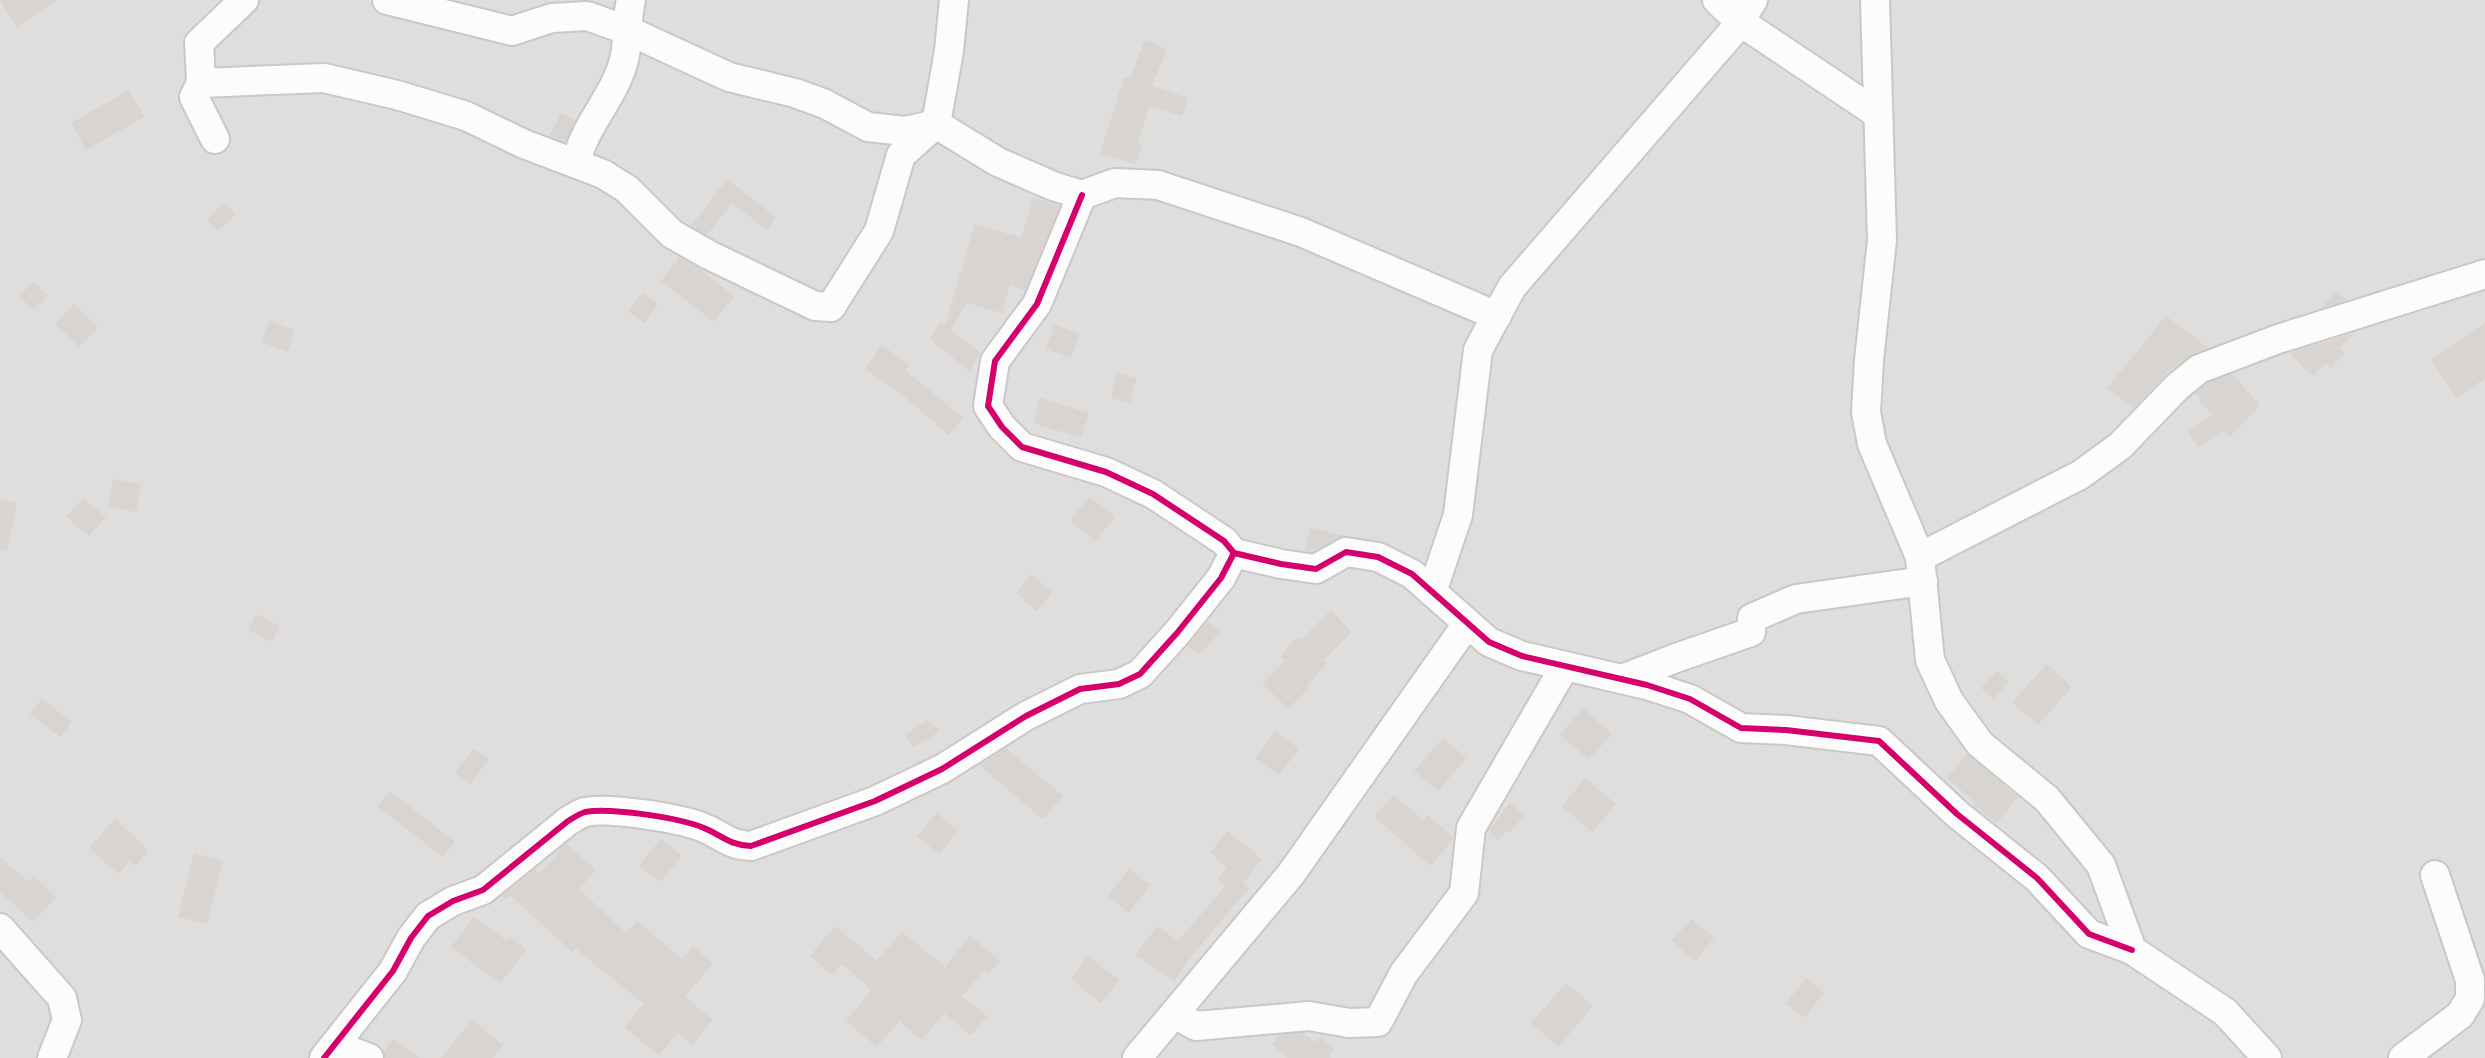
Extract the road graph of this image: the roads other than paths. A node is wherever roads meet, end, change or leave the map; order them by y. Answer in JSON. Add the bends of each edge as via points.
{"nodes":[{"id":1,"x":244,"y":0,"type":"edge"},
{"id":2,"x":387,"y":0,"type":"edge"},
{"id":3,"x":631,"y":0,"type":"edge"},
{"id":4,"x":954,"y":0,"type":"edge"},
{"id":5,"x":1717,"y":0,"type":"edge"},
{"id":6,"x":1875,"y":0,"type":"edge"},
{"id":7,"x":1746,"y":11,"type":"edge"},
{"id":8,"x":627,"y":30,"type":"junction"},
{"id":9,"x":201,"y":83,"type":"junction"},
{"id":10,"x":1878,"y":114,"type":"junction"},
{"id":11,"x":936,"y":124,"type":"junction"},
{"id":12,"x":215,"y":139,"type":"dead end"},
{"id":13,"x":576,"y":163,"type":"junction"},
{"id":14,"x":1083,"y":195,"type":"junction"},
{"id":15,"x":2485,"y":274,"type":"edge"},
{"id":16,"x":1497,"y":316,"type":"junction"},
{"id":17,"x":1234,"y":553,"type":"junction"},
{"id":18,"x":1922,"y":569,"type":"junction"},
{"id":19,"x":1432,"y":592,"type":"junction"},
{"id":20,"x":1467,"y":624,"type":"junction"},
{"id":21,"x":1565,"y":666,"type":"junction"},
{"id":22,"x":1622,"y":680,"type":"junction"},
{"id":23,"x":2435,"y":875,"type":"dead end"},
{"id":24,"x":0,"y":928,"type":"edge"},
{"id":25,"x":2132,"y":950,"type":"junction"},
{"id":26,"x":1174,"y":1014,"type":"junction"},
{"id":27,"x":330,"y":1051,"type":"edge"},
{"id":28,"x":52,"y":1058,"type":"edge"},
{"id":29,"x":369,"y":1058,"type":"edge"},
{"id":30,"x":1137,"y":1058,"type":"edge"},
{"id":31,"x":2267,"y":1058,"type":"edge"},
{"id":32,"x":2403,"y":1058,"type":"edge"}],
"edges":[{"from":1,"to":9,"type":"street","via":[[199,43]]},
{"from":2,"to":8,"type":"street","via":[[512,31],[552,18],[587,16]]},
{"from":3,"to":8,"type":"street"},
{"from":4,"to":11,"type":"street"},
{"from":5,"to":7,"type":"street"},
{"from":6,"to":10,"type":"street"},
{"from":7,"to":10,"type":"street"},
{"from":7,"to":16,"type":"street","via":[[1512,287]]},
{"from":8,"to":11,"type":"street","via":[[729,77],[795,93],[868,126],[905,131]]},
{"from":8,"to":13,"type":"street","via":[[625,59],[610,95],[580,143]]},
{"from":9,"to":12,"type":"street","via":[[194,97]]},
{"from":9,"to":13,"type":"street","via":[[324,78],[466,116]]},
{"from":10,"to":18,"type":"street","via":[[1882,240],[1866,412],[1872,444]]},
{"from":11,"to":13,"type":"street","via":[[901,155],[879,231],[831,307],[815,306],[709,255],[672,234],[627,189]]},
{"from":11,"to":14,"type":"street","via":[[998,162]]},
{"from":14,"to":16,"type":"street","via":[[1114,183],[1158,185],[1301,232]]},
{"from":14,"to":17,"type":"street","via":[[1036,304],[995,361],[988,406],[1022,447],[1106,472],[1153,494],[1224,541]]},
{"from":15,"to":18,"type":"street","via":[[2278,339],[2199,369],[2176,387],[2120,446],[2080,475]]},
{"from":16,"to":19,"type":"street","via":[[1478,350],[1458,514]]},
{"from":17,"to":19,"type":"street","via":[[1316,569],[1346,552],[1378,557],[1412,574]]},
{"from":17,"to":27,"type":"street","via":[[1221,578],[1140,674],[1119,684],[1080,689],[1026,716],[942,769],[875,801],[751,846],[735,845],[704,828],[642,815],[603,811],[583,813],[568,821],[483,890],[428,916],[393,971]]},
{"from":18,"to":22,"type":"street","via":[[1796,599],[1752,618],[1751,632]]},
{"from":18,"to":25,"type":"street","via":[[1930,660],[1949,701],[1980,744],[2047,799],[2101,865]]},
{"from":19,"to":20,"type":"street"},
{"from":20,"to":21,"type":"street","via":[[1490,642],[1522,656]]},
{"from":20,"to":26,"type":"street","via":[[1291,874]]},
{"from":21,"to":22,"type":"street"},
{"from":21,"to":26,"type":"street","via":[[1471,828],[1464,893],[1404,973],[1378,1022],[1348,1023],[1309,1017],[1196,1026]]},
{"from":22,"to":25,"type":"street","via":[[1690,699],[1741,728],[1879,741],[1957,814],[2037,878],[2089,934]]},
{"from":23,"to":32,"type":"street","via":[[2470,980],[2470,999],[2460,1015]]},
{"from":24,"to":28,"type":"street","via":[[62,998],[67,1020]]},
{"from":25,"to":31,"type":"street","via":[[2226,1012]]},
{"from":26,"to":30,"type":"street"},
{"from":27,"to":29,"type":"street"}]}
